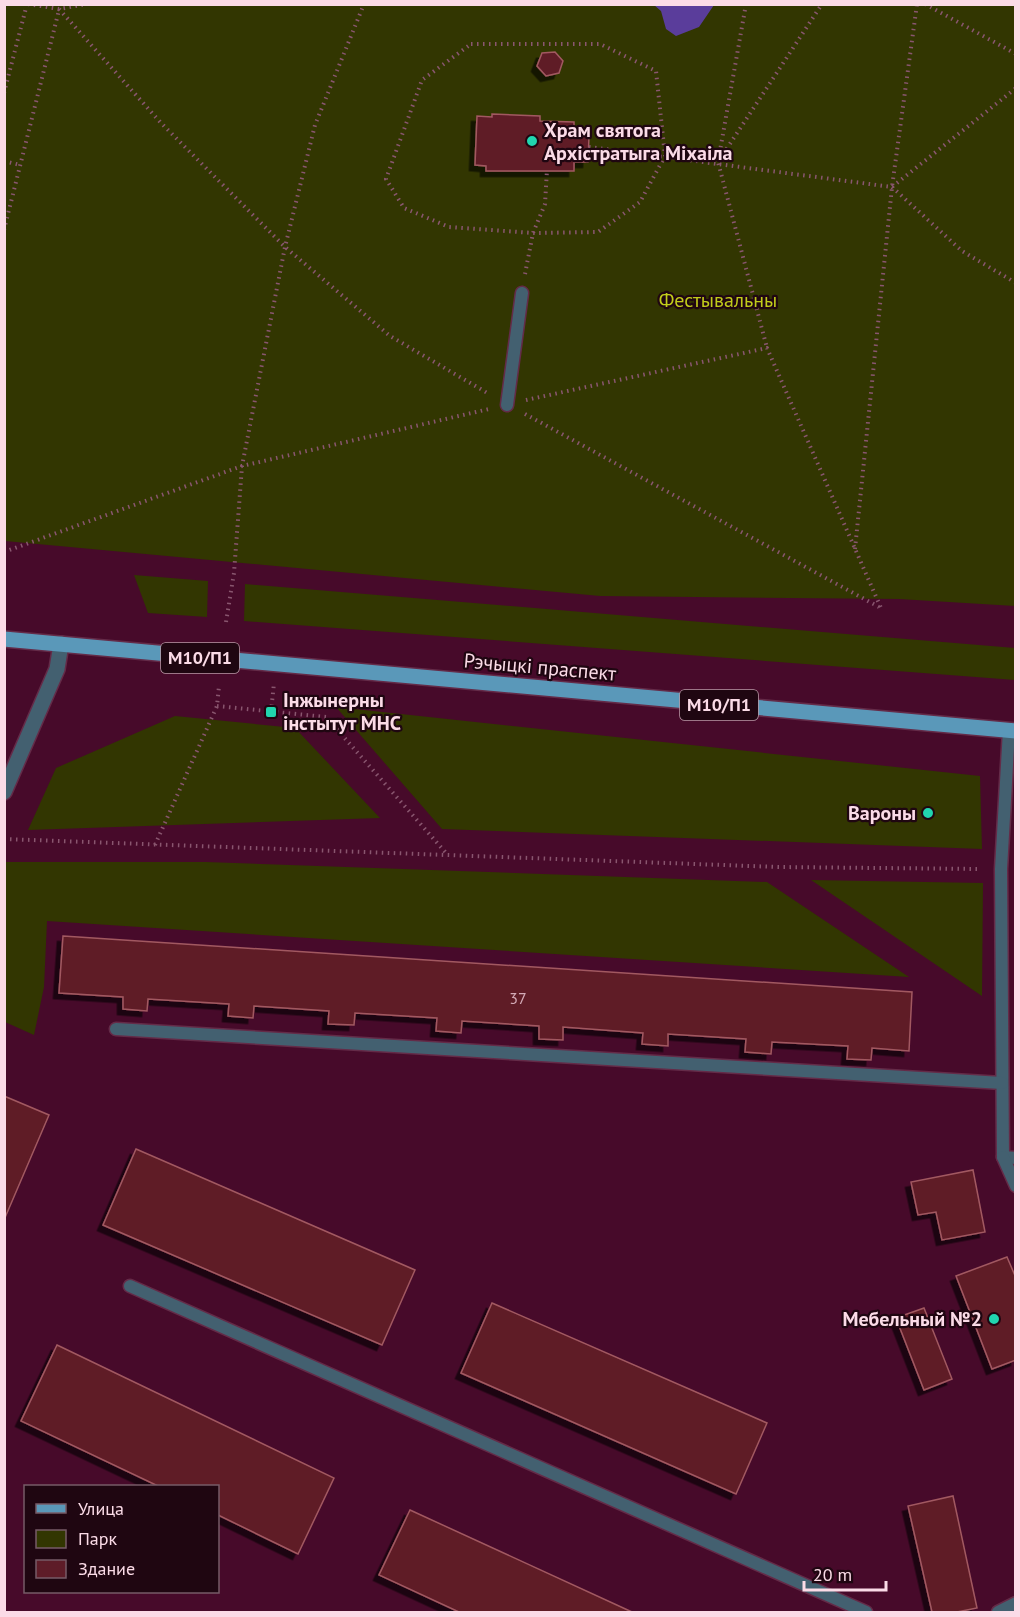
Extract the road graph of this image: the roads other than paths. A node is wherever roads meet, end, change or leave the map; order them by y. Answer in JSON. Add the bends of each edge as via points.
{"nodes":[{"id":1,"x":522,"y":293,"type":"road end"},
{"id":2,"x":507,"y":405,"type":"road end"},
{"id":3,"x":4,"y":639,"type":"edge"},
{"id":4,"x":61,"y":644,"type":"junction"},
{"id":5,"x":1012,"y":731,"type":"edge"},
{"id":6,"x":4,"y":792,"type":"edge"},
{"id":7,"x":116,"y":1029,"type":"dead end"},
{"id":8,"x":1002,"y":1083,"type":"junction"},
{"id":9,"x":1009,"y":1157,"type":"edge"},
{"id":10,"x":1016,"y":1186,"type":"edge"},
{"id":11,"x":130,"y":1286,"type":"dead end"},
{"id":12,"x":1016,"y":1603,"type":"edge"},
{"id":13,"x":866,"y":1612,"type":"edge"},
{"id":14,"x":998,"y":1612,"type":"edge"}],
"edges":[{"from":1,"to":2,"type":"lane"},
{"from":3,"to":4,"type":"main road","name":"Рэчыцкі праспект","number":"М10/П1"},
{"from":4,"to":5,"type":"main road","name":"Рэчыцкі праспект","number":"М10/П1"},
{"from":4,"to":6,"type":"street","via":[[57,669]]},
{"from":5,"to":8,"type":"lane","via":[[1001,869]]},
{"from":7,"to":8,"type":"lane"},
{"from":8,"to":9,"type":"lane"},
{"from":9,"to":10,"type":"lane"},
{"from":11,"to":13,"type":"lane"},
{"from":12,"to":14,"type":"lane"}]}
